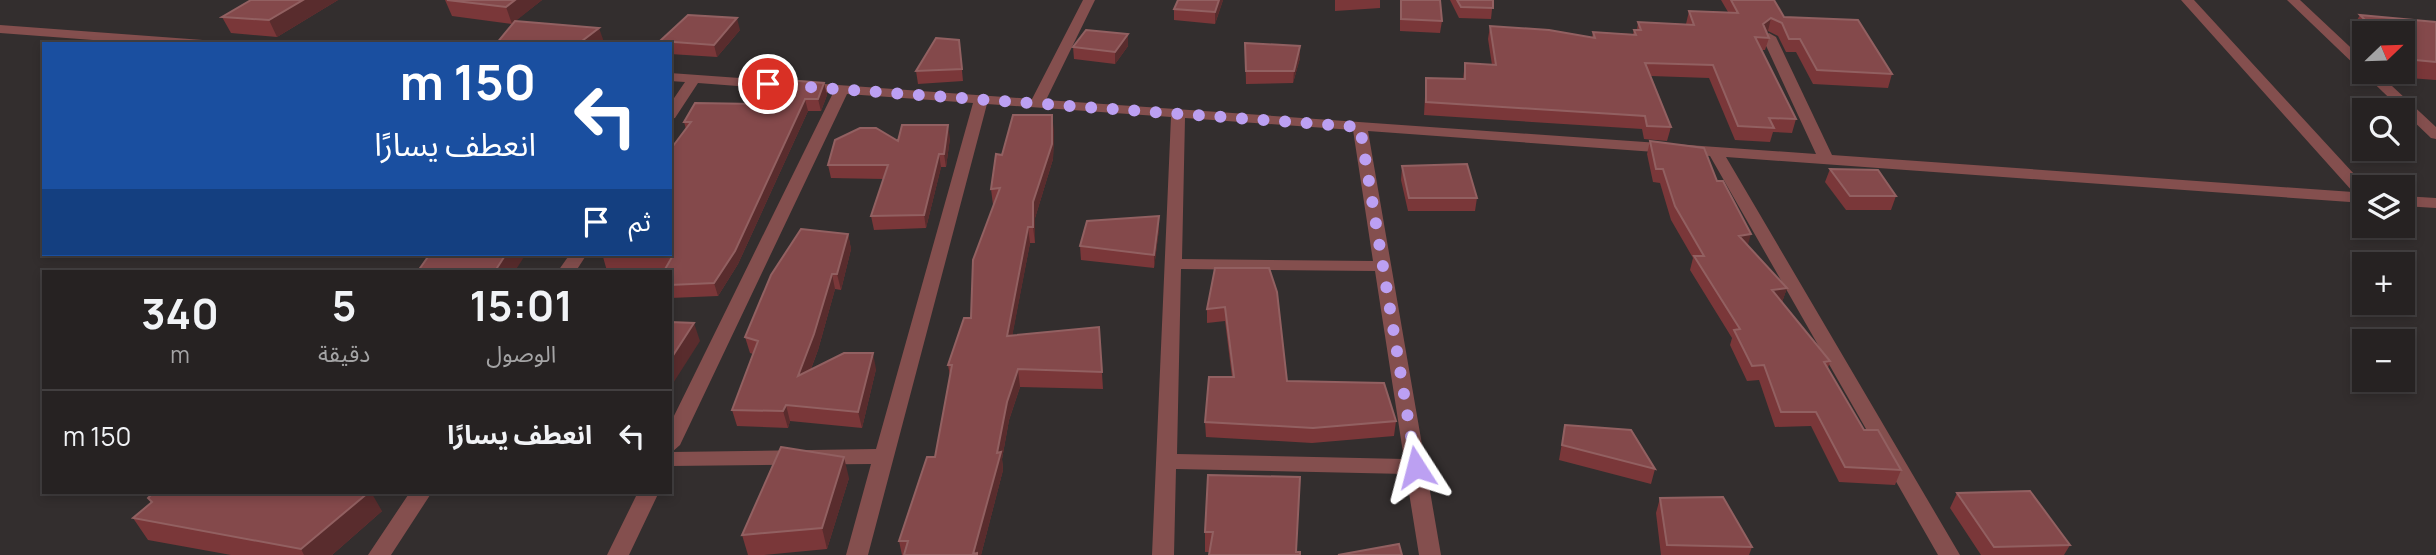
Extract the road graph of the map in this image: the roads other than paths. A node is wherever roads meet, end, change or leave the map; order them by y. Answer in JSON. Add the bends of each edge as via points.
{"nodes":[{"id":1,"x":1089,"y":0,"type":"edge"},
{"id":2,"x":2187,"y":0,"type":"edge"},
{"id":3,"x":2293,"y":0,"type":"edge"},
{"id":4,"x":0,"y":29,"type":"edge"},
{"id":5,"x":1769,"y":37,"type":"edge"},
{"id":6,"x":176,"y":42,"type":"edge"},
{"id":7,"x":2352,"y":56,"type":"edge"},
{"id":8,"x":672,"y":77,"type":"edge"},
{"id":9,"x":694,"y":79,"type":"junction"},
{"id":10,"x":2382,"y":84,"type":"edge"},
{"id":11,"x":842,"y":90,"type":"junction"},
{"id":12,"x":981,"y":99,"type":"junction"},
{"id":13,"x":1037,"y":103,"type":"junction"},
{"id":14,"x":672,"y":112,"type":"edge"},
{"id":15,"x":1178,"y":114,"type":"junction"},
{"id":16,"x":1360,"y":127,"type":"junction"},
{"id":17,"x":2436,"y":135,"type":"edge"},
{"id":18,"x":1716,"y":153,"type":"junction"},
{"id":19,"x":1826,"y":160,"type":"junction"},
{"id":20,"x":2352,"y":184,"type":"edge"},
{"id":21,"x":2352,"y":196,"type":"edge"},
{"id":22,"x":2415,"y":202,"type":"edge"},
{"id":23,"x":2436,"y":204,"type":"edge"},
{"id":24,"x":1173,"y":264,"type":"junction"},
{"id":25,"x":1383,"y":266,"type":"junction"},
{"id":26,"x":672,"y":441,"type":"edge"},
{"id":27,"x":884,"y":456,"type":"junction"},
{"id":28,"x":672,"y":459,"type":"edge"},
{"id":29,"x":1167,"y":461,"type":"junction"},
{"id":30,"x":1416,"y":467,"type":"junction"},
{"id":31,"x":420,"y":494,"type":"edge"},
{"id":32,"x":647,"y":494,"type":"edge"},
{"id":33,"x":379,"y":555,"type":"edge"},
{"id":34,"x":618,"y":555,"type":"edge"},
{"id":35,"x":857,"y":555,"type":"edge"},
{"id":36,"x":1163,"y":555,"type":"edge"},
{"id":37,"x":1430,"y":555,"type":"edge"},
{"id":38,"x":1949,"y":555,"type":"edge"}],
"edges":[{"from":1,"to":13,"type":"street"},
{"from":2,"to":20,"type":"street"},
{"from":3,"to":7,"type":"street"},
{"from":4,"to":6,"type":"street"},
{"from":5,"to":19,"type":"street"},
{"from":8,"to":9,"type":"street"},
{"from":9,"to":11,"type":"street"},
{"from":9,"to":14,"type":"street"},
{"from":10,"to":17,"type":"street"},
{"from":11,"to":12,"type":"street"},
{"from":11,"to":26,"type":"street"},
{"from":12,"to":13,"type":"street"},
{"from":12,"to":27,"type":"street"},
{"from":13,"to":15,"type":"street"},
{"from":15,"to":16,"type":"street"},
{"from":15,"to":24,"type":"street"},
{"from":16,"to":18,"type":"street"},
{"from":16,"to":25,"type":"street"},
{"from":18,"to":19,"type":"street"},
{"from":18,"to":38,"type":"street"},
{"from":19,"to":21,"type":"street"},
{"from":22,"to":23,"type":"street"},
{"from":24,"to":25,"type":"street"},
{"from":24,"to":29,"type":"street"},
{"from":25,"to":30,"type":"street"},
{"from":27,"to":28,"type":"street"},
{"from":27,"to":35,"type":"street"},
{"from":29,"to":30,"type":"street"},
{"from":29,"to":36,"type":"street"},
{"from":30,"to":37,"type":"street"},
{"from":31,"to":33,"type":"street"},
{"from":32,"to":34,"type":"street"}]}
